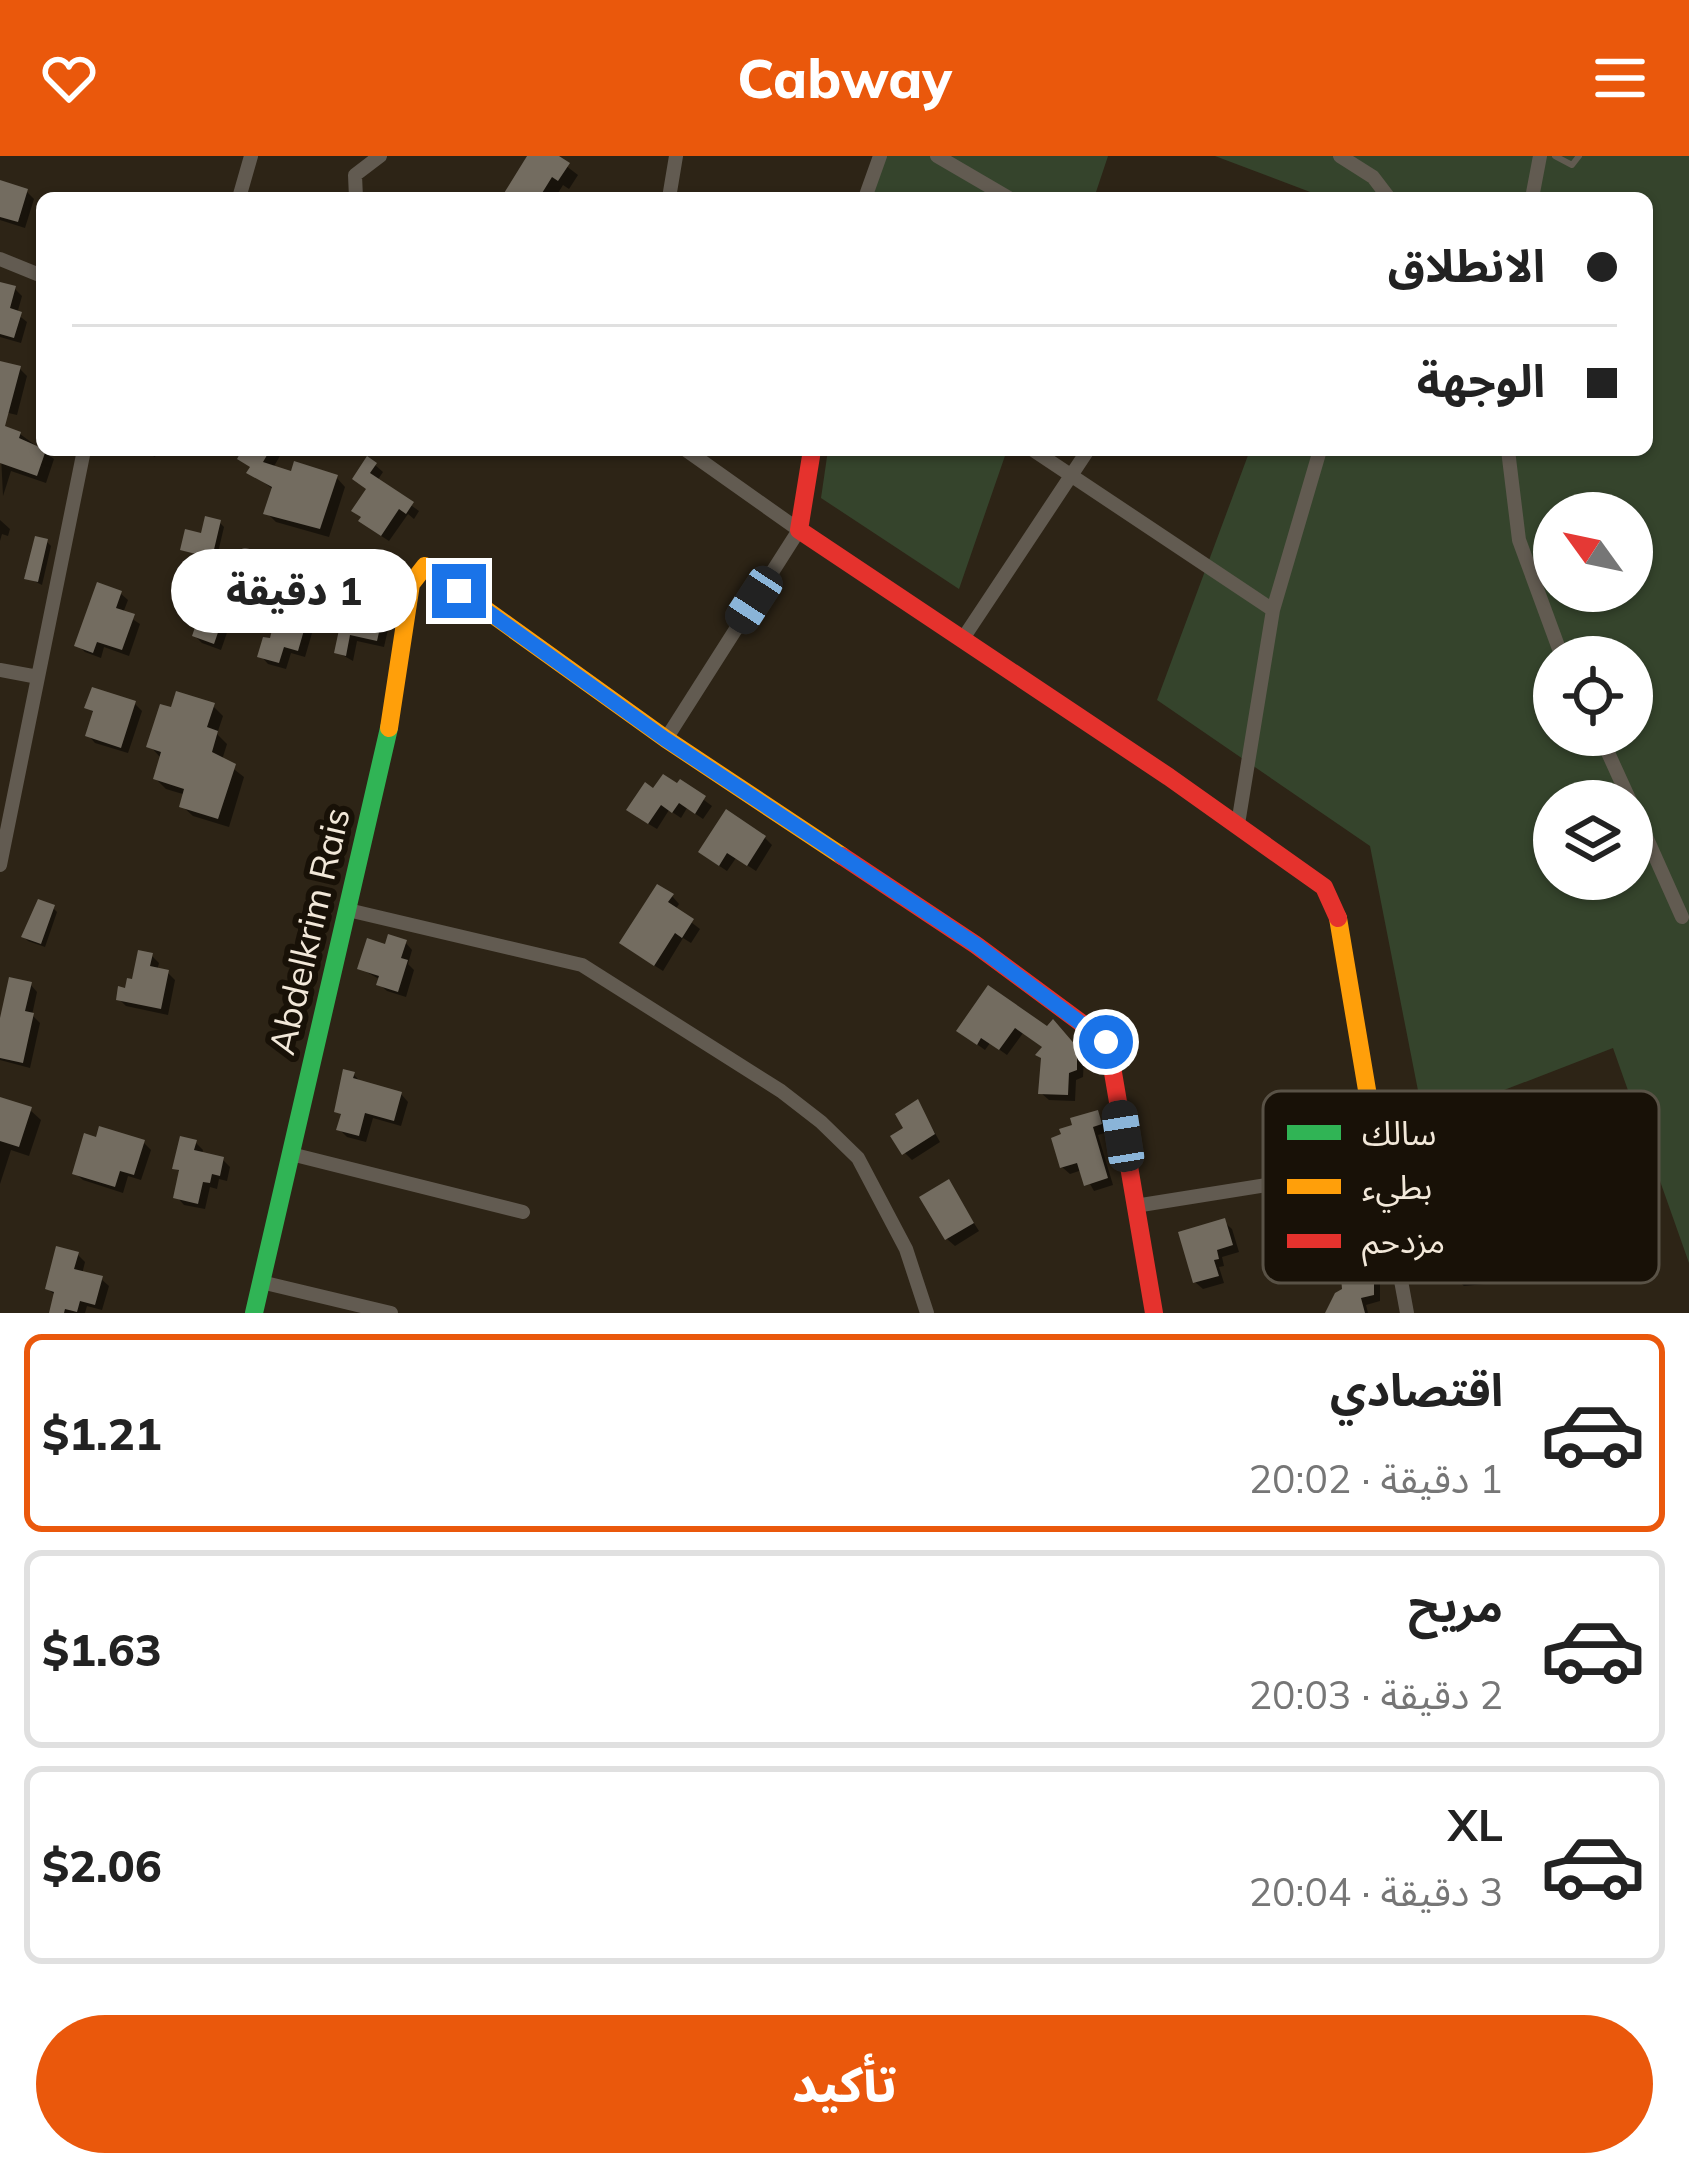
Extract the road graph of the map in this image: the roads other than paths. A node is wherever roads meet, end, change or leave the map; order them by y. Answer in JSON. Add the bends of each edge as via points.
{"nodes":[{"id":1,"x":251,"y":156,"type":"edge"},
{"id":2,"x":380,"y":156,"type":"edge"},
{"id":3,"x":676,"y":156,"type":"edge"},
{"id":4,"x":880,"y":156,"type":"edge"},
{"id":5,"x":937,"y":156,"type":"edge"},
{"id":6,"x":978,"y":156,"type":"edge"},
{"id":7,"x":1340,"y":156,"type":"edge"},
{"id":8,"x":1540,"y":156,"type":"edge"},
{"id":9,"x":1555,"y":156,"type":"edge"},
{"id":10,"x":1579,"y":156,"type":"edge"},
{"id":11,"x":968,"y":172,"type":"junction"},
{"id":12,"x":241,"y":192,"type":"edge"},
{"id":13,"x":356,"y":192,"type":"edge"},
{"id":14,"x":670,"y":192,"type":"edge"},
{"id":15,"x":867,"y":192,"type":"edge"},
{"id":16,"x":1000,"y":192,"type":"edge"},
{"id":17,"x":1384,"y":192,"type":"edge"},
{"id":18,"x":1533,"y":192,"type":"edge"},
{"id":19,"x":0,"y":259,"type":"edge"},
{"id":20,"x":36,"y":274,"type":"edge"},
{"id":21,"x":83,"y":456,"type":"edge"},
{"id":22,"x":694,"y":456,"type":"edge"},
{"id":23,"x":811,"y":456,"type":"edge"},
{"id":24,"x":1042,"y":456,"type":"edge"},
{"id":25,"x":1084,"y":456,"type":"edge"},
{"id":26,"x":1318,"y":456,"type":"edge"},
{"id":27,"x":1509,"y":456,"type":"edge"},
{"id":28,"x":1072,"y":476,"type":"junction"},
{"id":29,"x":799,"y":530,"type":"junction"},
{"id":30,"x":245,"y":556,"type":"dead end"},
{"id":31,"x":411,"y":584,"type":"junction"},
{"id":32,"x":1273,"y":610,"type":"junction"},
{"id":33,"x":1554,"y":636,"type":"edge"},
{"id":34,"x":962,"y":640,"type":"junction"},
{"id":35,"x":0,"y":670,"type":"edge"},
{"id":36,"x":38,"y":677,"type":"junction"},
{"id":37,"x":665,"y":739,"type":"junction"},
{"id":38,"x":1238,"y":824,"type":"junction"},
{"id":39,"x":1653,"y":852,"type":"edge"},
{"id":40,"x":0,"y":865,"type":"edge"},
{"id":41,"x":348,"y":910,"type":"junction"},
{"id":42,"x":1682,"y":916,"type":"dead end"},
{"id":43,"x":1368,"y":1091,"type":"edge"},
{"id":44,"x":290,"y":1154,"type":"junction"},
{"id":45,"x":1263,"y":1186,"type":"edge"},
{"id":46,"x":1135,"y":1206,"type":"junction"},
{"id":47,"x":523,"y":1212,"type":"dead end"},
{"id":48,"x":261,"y":1282,"type":"junction"},
{"id":49,"x":1401,"y":1283,"type":"edge"},
{"id":50,"x":254,"y":1313,"type":"edge"},
{"id":51,"x":391,"y":1313,"type":"edge"},
{"id":52,"x":928,"y":1313,"type":"edge"},
{"id":53,"x":1154,"y":1313,"type":"edge"},
{"id":54,"x":1407,"y":1313,"type":"edge"}],
"edges":[{"from":1,"to":12,"type":"street"},
{"from":2,"to":13,"type":"street","via":[[355,176]]},
{"from":3,"to":14,"type":"street"},
{"from":4,"to":15,"type":"street"},
{"from":5,"to":11,"type":"street"},
{"from":6,"to":11,"type":"street"},
{"from":7,"to":17,"type":"street"},
{"from":8,"to":18,"type":"street"},
{"from":9,"to":10,"type":"lane","via":[[1572,165]]},
{"from":11,"to":16,"type":"street"},
{"from":19,"to":20,"type":"street"},
{"from":21,"to":36,"type":"street"},
{"from":22,"to":29,"type":"street"},
{"from":23,"to":29,"type":"street"},
{"from":24,"to":28,"type":"street"},
{"from":25,"to":28,"type":"street"},
{"from":26,"to":32,"type":"street"},
{"from":27,"to":33,"type":"street","via":[[1519,540]]},
{"from":28,"to":32,"type":"street"},
{"from":28,"to":34,"type":"street"},
{"from":29,"to":34,"type":"street"},
{"from":29,"to":37,"type":"street"},
{"from":30,"to":31,"type":"street","via":[[336,581]]},
{"from":31,"to":37,"type":"street","name":"Abdelkrim Rais","via":[[425,566]]},
{"from":31,"to":41,"type":"street","name":"Abdelkrim Rais"},
{"from":32,"to":38,"type":"street"},
{"from":34,"to":38,"type":"street"},
{"from":35,"to":36,"type":"street"},
{"from":36,"to":40,"type":"street"},
{"from":37,"to":46,"type":"street","via":[[937,918],[1103,1039]]},
{"from":38,"to":43,"type":"street","via":[[1317,880],[1334,904]]},
{"from":39,"to":42,"type":"street"},
{"from":41,"to":44,"type":"street","name":"Abdelkrim Rais"},
{"from":41,"to":52,"type":"street","via":[[582,965],[781,1091],[858,1157],[906,1249]]},
{"from":44,"to":47,"type":"street"},
{"from":44,"to":48,"type":"street","name":"Abdelkrim Rais"},
{"from":45,"to":46,"type":"street"},
{"from":46,"to":53,"type":"street"},
{"from":48,"to":50,"type":"street","name":"Abdelkrim Rais"},
{"from":48,"to":51,"type":"street"},
{"from":49,"to":54,"type":"street"}]}
